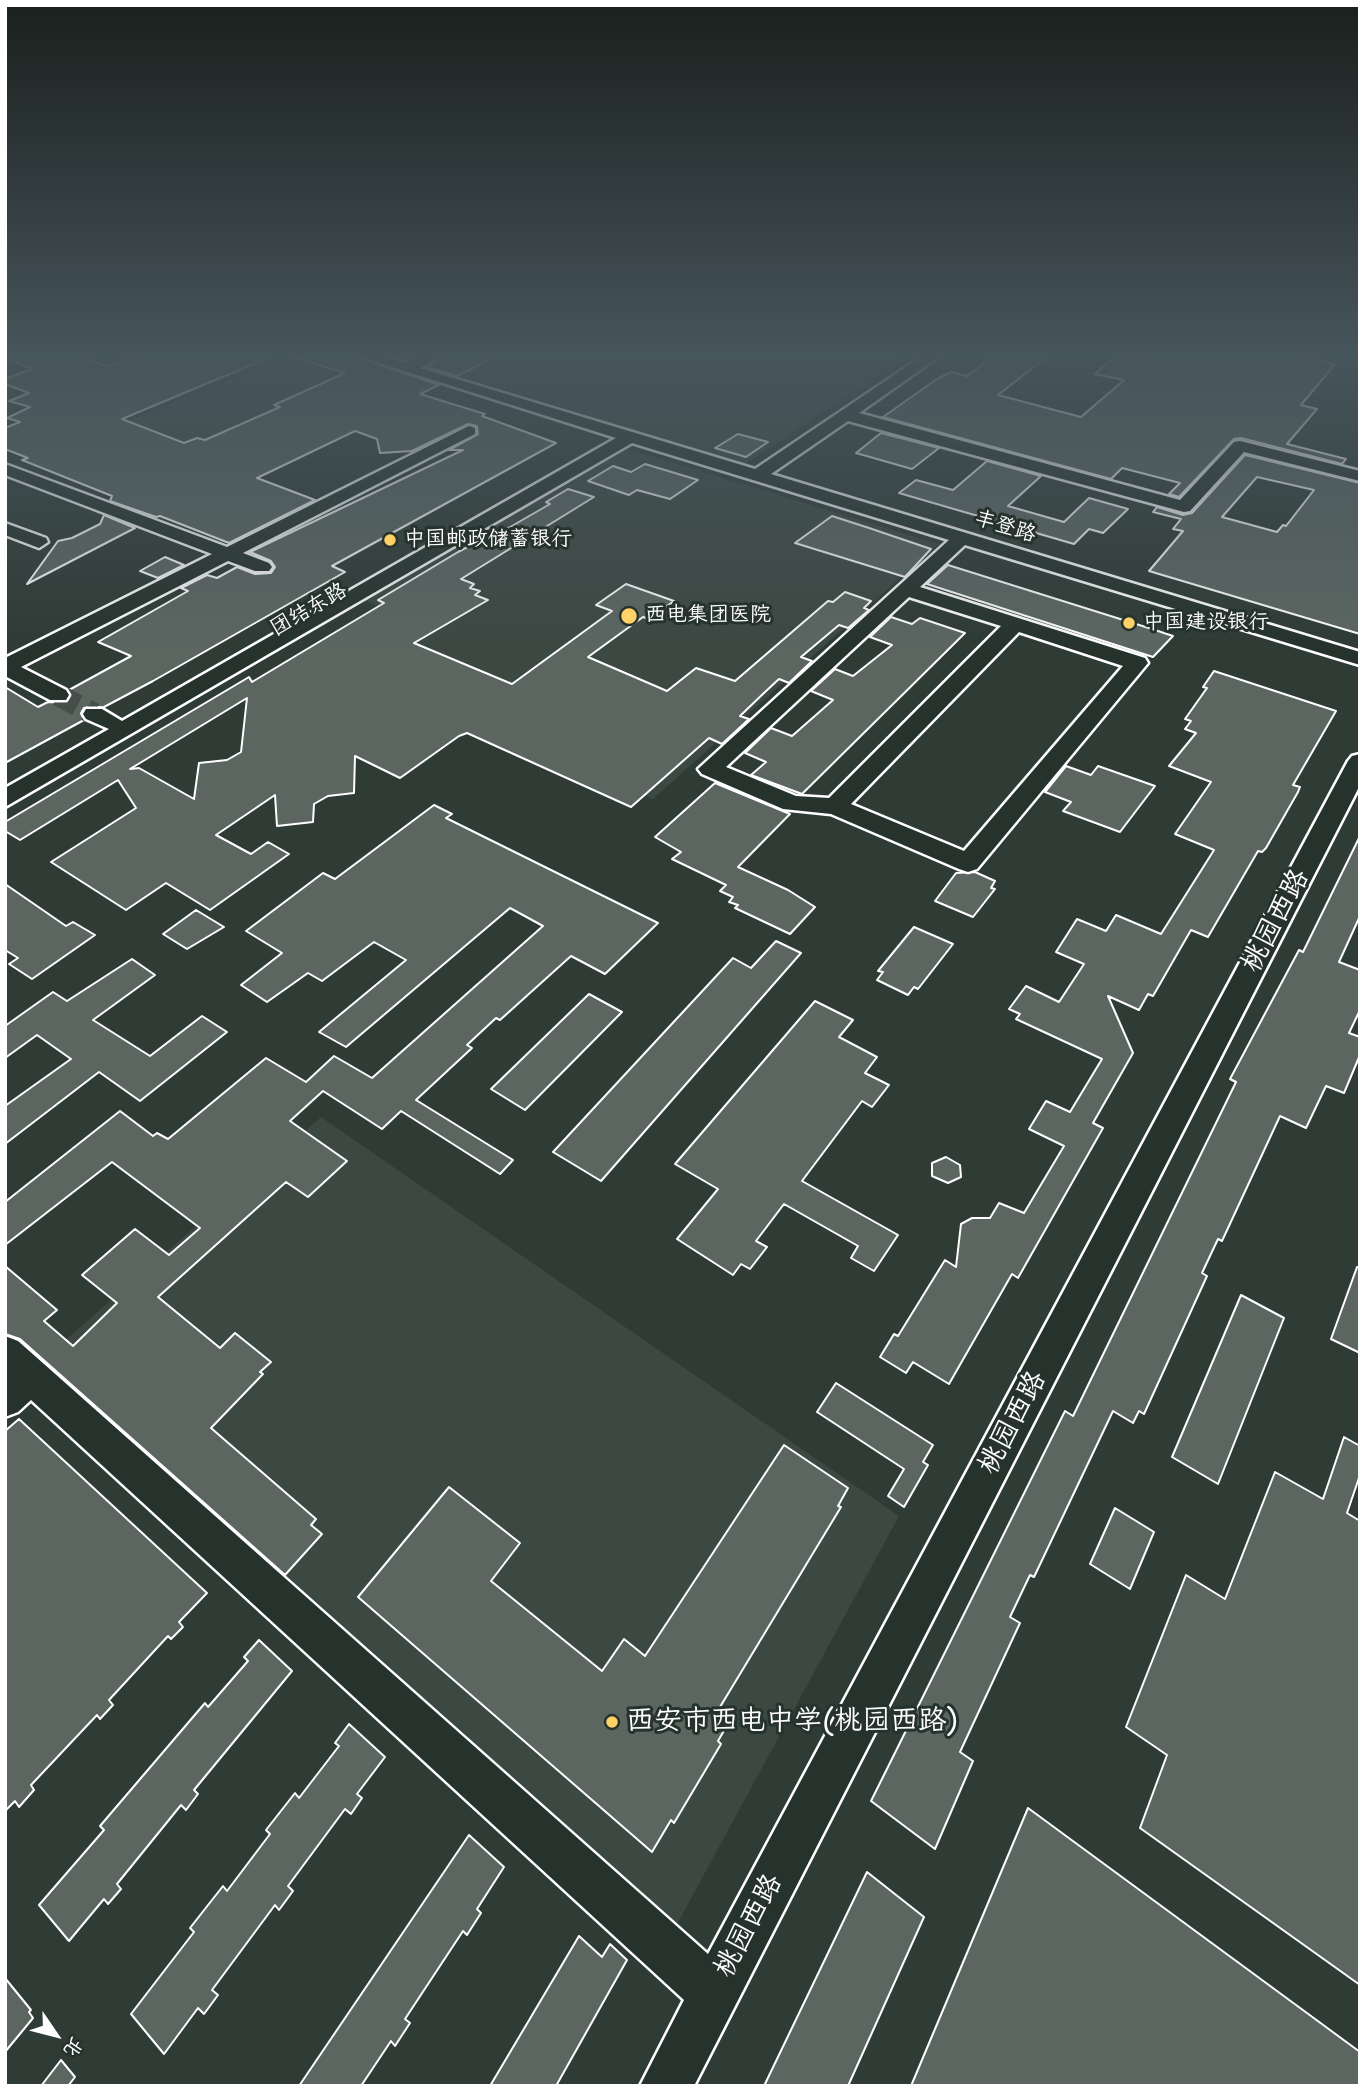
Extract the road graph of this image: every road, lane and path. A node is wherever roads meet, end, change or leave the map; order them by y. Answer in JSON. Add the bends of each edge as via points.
{"nodes":[{"id":1,"x":431,"y":451,"type":"edge"},
{"id":2,"x":592,"y":451,"type":"edge"},
{"id":3,"x":594,"y":451,"type":"edge"},
{"id":4,"x":673,"y":451,"type":"edge"},
{"id":5,"x":793,"y":451,"type":"edge"},
{"id":6,"x":977,"y":451,"type":"edge"},
{"id":7,"x":1236,"y":451,"type":"edge"},
{"id":8,"x":1258,"y":451,"type":"edge"},
{"id":9,"x":5,"y":469,"type":"edge"},
{"id":10,"x":756,"y":475,"type":"junction"},
{"id":11,"x":1360,"y":476,"type":"edge"},
{"id":12,"x":5,"y":528,"type":"edge"},
{"id":13,"x":962,"y":538,"type":"junction"},
{"id":14,"x":38,"y":542,"type":"dead end"},
{"id":15,"x":232,"y":554,"type":"junction"},
{"id":16,"x":262,"y":567,"type":"dead end"},
{"id":17,"x":905,"y":589,"type":"junction"},
{"id":18,"x":1015,"y":624,"type":"junction"},
{"id":19,"x":1360,"y":659,"type":"edge"},
{"id":20,"x":58,"y":695,"type":"tunnel mouth"},
{"id":21,"x":1360,"y":761,"type":"edge"},
{"id":22,"x":5,"y":785,"type":"edge"},
{"id":23,"x":5,"y":799,"type":"edge"},
{"id":24,"x":835,"y":806,"type":"junction"},
{"id":25,"x":14,"y":1376,"type":"edge"},
{"id":26,"x":713,"y":1993,"type":"junction"},
{"id":27,"x":666,"y":2086,"type":"edge"}],
"edges":[{"from":1,"to":15,"type":"street"},
{"from":2,"to":22,"type":"street","name":"团结东路","via":[[103,718]]},
{"from":3,"to":23,"type":"street"},
{"from":4,"to":10,"type":"street","name":"丰登路"},
{"from":5,"to":10,"type":"street"},
{"from":6,"to":7,"type":"street","via":[[1185,507]]},
{"from":8,"to":11,"type":"street"},
{"from":9,"to":15,"type":"street"},
{"from":10,"to":13,"type":"street","name":"丰登路"},
{"from":12,"to":14,"type":"street"},
{"from":13,"to":17,"type":"street"},
{"from":13,"to":19,"type":"street","name":"丰登路"},
{"from":15,"to":16,"type":"street"},
{"from":15,"to":20,"type":"street","via":[[5,667]]},
{"from":17,"to":18,"type":"street"},
{"from":17,"to":24,"type":"street","via":[[710,769],[792,804]]},
{"from":18,"to":24,"type":"street"},
{"from":18,"to":24,"type":"street","via":[[1137,663],[968,863]]},
{"from":21,"to":26,"type":"street","name":"桃园西路"},
{"from":25,"to":26,"type":"street"},
{"from":26,"to":27,"type":"street","name":"桃园西路"}]}
